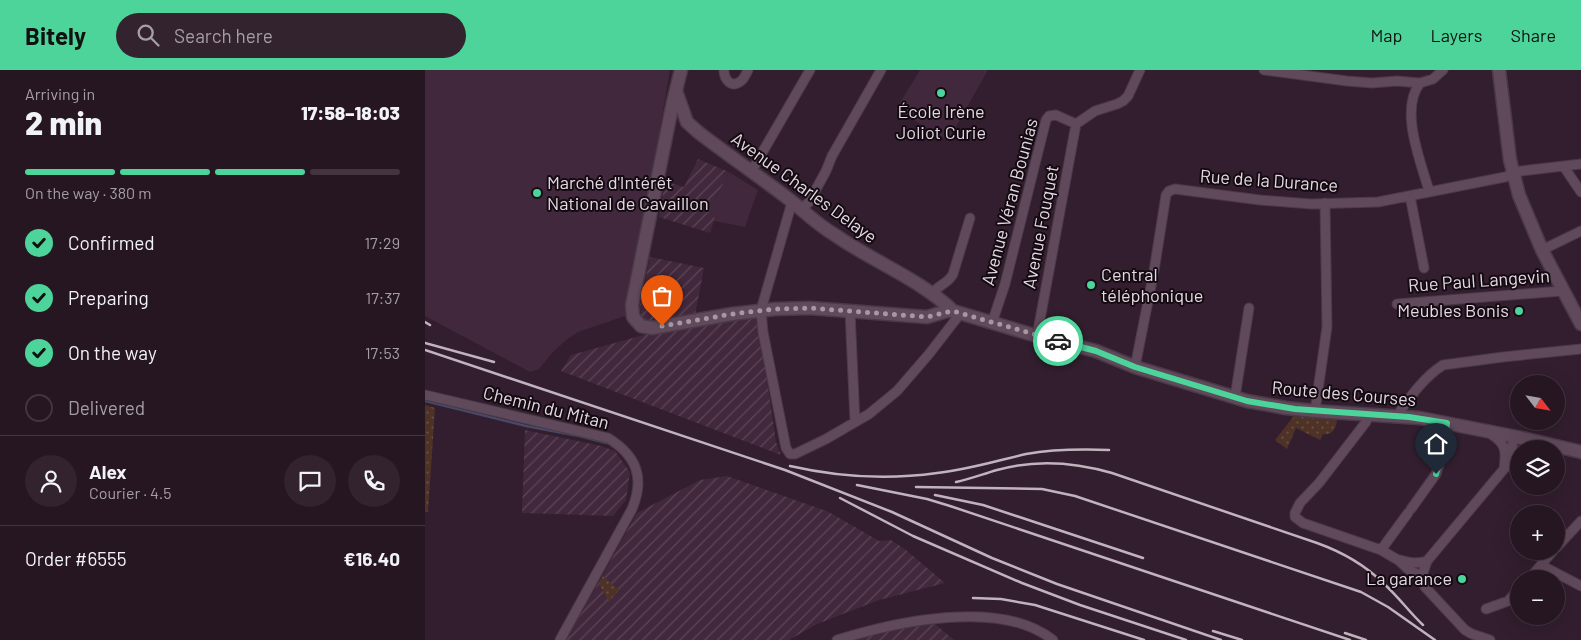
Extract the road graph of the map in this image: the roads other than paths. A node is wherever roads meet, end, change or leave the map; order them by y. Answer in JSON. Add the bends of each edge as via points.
{"nodes":[{"id":1,"x":673,"y":70,"type":"edge"},
{"id":2,"x":681,"y":70,"type":"edge"},
{"id":3,"x":724,"y":70,"type":"edge"},
{"id":4,"x":749,"y":70,"type":"edge"},
{"id":5,"x":810,"y":70,"type":"edge"},
{"id":6,"x":881,"y":70,"type":"edge"},
{"id":7,"x":1140,"y":70,"type":"edge"},
{"id":8,"x":1264,"y":70,"type":"edge"},
{"id":9,"x":1443,"y":70,"type":"edge"},
{"id":10,"x":1499,"y":70,"type":"edge"},
{"id":11,"x":1421,"y":83,"type":"junction"},
{"id":12,"x":675,"y":96,"type":"junction"},
{"id":13,"x":670,"y":117,"type":"junction"},
{"id":14,"x":687,"y":122,"type":"junction"},
{"id":15,"x":1076,"y":124,"type":"junction"},
{"id":16,"x":1581,"y":164,"type":"edge"},
{"id":17,"x":1564,"y":167,"type":"junction"},
{"id":18,"x":751,"y":172,"type":"junction"},
{"id":19,"x":1513,"y":174,"type":"junction"},
{"id":20,"x":1429,"y":191,"type":"junction"},
{"id":21,"x":1581,"y":192,"type":"edge"},
{"id":22,"x":1410,"y":196,"type":"junction"},
{"id":23,"x":1325,"y":203,"type":"junction"},
{"id":24,"x":796,"y":205,"type":"junction"},
{"id":25,"x":970,"y":218,"type":"dead end"},
{"id":26,"x":1581,"y":231,"type":"edge"},
{"id":27,"x":1542,"y":250,"type":"junction"},
{"id":28,"x":1424,"y":268,"type":"dead end"},
{"id":29,"x":1562,"y":291,"type":"junction"},
{"id":30,"x":936,"y":296,"type":"junction"},
{"id":31,"x":1397,"y":304,"type":"dead end"},
{"id":32,"x":1249,"y":308,"type":"dead end"},
{"id":33,"x":761,"y":310,"type":"junction"},
{"id":34,"x":850,"y":311,"type":"junction"},
{"id":35,"x":957,"y":312,"type":"junction"},
{"id":36,"x":935,"y":314,"type":"junction"},
{"id":37,"x":992,"y":323,"type":"junction"},
{"id":38,"x":1581,"y":324,"type":"edge"},
{"id":39,"x":1037,"y":336,"type":"junction"},
{"id":40,"x":1581,"y":349,"type":"edge"},
{"id":41,"x":1135,"y":367,"type":"junction"},
{"id":42,"x":425,"y":395,"type":"edge"},
{"id":43,"x":1235,"y":397,"type":"junction"},
{"id":44,"x":1315,"y":411,"type":"junction"},
{"id":45,"x":1369,"y":414,"type":"junction"},
{"id":46,"x":1397,"y":416,"type":"junction"},
{"id":47,"x":855,"y":422,"type":"junction"},
{"id":48,"x":1447,"y":423,"type":"junction"},
{"id":49,"x":1486,"y":431,"type":"junction"},
{"id":50,"x":1513,"y":436,"type":"junction"},
{"id":51,"x":1529,"y":440,"type":"edge"},
{"id":52,"x":1565,"y":448,"type":"edge"},
{"id":53,"x":1581,"y":452,"type":"edge"},
{"id":54,"x":1510,"y":462,"type":"edge"},
{"id":55,"x":1506,"y":467,"type":"junction"},
{"id":56,"x":1581,"y":521,"type":"edge"},
{"id":57,"x":1565,"y":538,"type":"edge"},
{"id":58,"x":1381,"y":550,"type":"junction"},
{"id":59,"x":1398,"y":560,"type":"junction"},
{"id":60,"x":1545,"y":560,"type":"edge"},
{"id":61,"x":1427,"y":561,"type":"junction"},
{"id":62,"x":1541,"y":565,"type":"junction"},
{"id":63,"x":1537,"y":570,"type":"edge"},
{"id":64,"x":1422,"y":576,"type":"junction"},
{"id":65,"x":1581,"y":586,"type":"edge"},
{"id":66,"x":1510,"y":599,"type":"edge"},
{"id":67,"x":1486,"y":609,"type":"dead end"},
{"id":68,"x":560,"y":640,"type":"edge"},
{"id":69,"x":837,"y":640,"type":"edge"},
{"id":70,"x":1053,"y":640,"type":"edge"},
{"id":71,"x":1490,"y":640,"type":"edge"}],
"edges":[{"from":1,"to":12,"type":"street"},
{"from":2,"to":12,"type":"street"},
{"from":3,"to":4,"type":"street","via":[[726,80],[735,84]]},
{"from":5,"to":18,"type":"street"},
{"from":6,"to":24,"type":"street","via":[[809,202]]},
{"from":7,"to":15,"type":"street","via":[[1123,101],[1095,110]]},
{"from":8,"to":11,"type":"street","via":[[1347,81]]},
{"from":9,"to":11,"type":"street","via":[[1433,79]]},
{"from":10,"to":19,"type":"street"},
{"from":11,"to":20,"type":"street","via":[[1413,96],[1411,120]]},
{"from":12,"to":13,"type":"street"},
{"from":12,"to":14,"type":"street"},
{"from":13,"to":14,"type":"street","name":"Avenue Charles Delaye"},
{"from":13,"to":33,"type":"street","via":[[632,305],[633,317],[641,326],[652,328]]},
{"from":14,"to":18,"type":"street","name":"Avenue Charles Delaye"},
{"from":15,"to":37,"type":"street","name":"Avenue Véran Bounias","via":[[1056,115],[1046,120],[1005,284]]},
{"from":15,"to":39,"type":"street","name":"Avenue Fouquet"},
{"from":16,"to":17,"type":"street","name":"Rue de la Durance"},
{"from":17,"to":19,"type":"street","name":"Rue de la Durance"},
{"from":17,"to":21,"type":"street"},
{"from":18,"to":24,"type":"street","name":"Avenue Charles Delaye"},
{"from":19,"to":20,"type":"street","name":"Rue de la Durance"},
{"from":19,"to":27,"type":"street"},
{"from":20,"to":22,"type":"street","name":"Rue de la Durance"},
{"from":22,"to":23,"type":"street","name":"Rue de la Durance","via":[[1379,202]]},
{"from":22,"to":28,"type":"street"},
{"from":23,"to":41,"type":"street","name":"Rue de la Durance","via":[[1169,191]]},
{"from":23,"to":44,"type":"street","via":[[1327,327]]},
{"from":24,"to":30,"type":"street","name":"Avenue Charles Delaye","via":[[863,254]]},
{"from":24,"to":33,"type":"street"},
{"from":25,"to":30,"type":"street","via":[[953,274],[950,280],[941,284]]},
{"from":26,"to":27,"type":"street"},
{"from":27,"to":29,"type":"street"},
{"from":29,"to":31,"type":"street","name":"Rue Paul Langevin"},
{"from":29,"to":38,"type":"street"},
{"from":30,"to":35,"type":"street","name":"Avenue Charles Delaye"},
{"from":30,"to":36,"type":"street","via":[[940,307]]},
{"from":32,"to":43,"type":"street"},
{"from":33,"to":34,"type":"street","via":[[810,308]]},
{"from":33,"to":47,"type":"street","via":[[788,452],[792,454],[827,439]]},
{"from":34,"to":36,"type":"street","via":[[927,317]]},
{"from":34,"to":47,"type":"street"},
{"from":35,"to":36,"type":"street"},
{"from":35,"to":37,"type":"street","name":"Route des Courses"},
{"from":35,"to":47,"type":"street","via":[[929,354],[897,391]]},
{"from":37,"to":39,"type":"street","name":"Route des Courses"},
{"from":39,"to":41,"type":"street","name":"Route des Courses","via":[[1096,351]]},
{"from":40,"to":46,"type":"street","via":[[1443,365],[1425,381]]},
{"from":41,"to":43,"type":"street","name":"Route des Courses"},
{"from":42,"to":68,"type":"street","name":"Chemin du Mitan","via":[[608,438],[628,454],[638,477],[632,509]]},
{"from":43,"to":44,"type":"street","name":"Route des Courses"},
{"from":44,"to":45,"type":"street","name":"Route des Courses"},
{"from":45,"to":46,"type":"street","name":"Route des Courses"},
{"from":45,"to":58,"type":"street","via":[[1319,483],[1300,503],[1295,518]]},
{"from":46,"to":48,"type":"street","name":"Route des Courses"},
{"from":48,"to":49,"type":"street","name":"Route des Courses"},
{"from":48,"to":58,"type":"street","via":[[1436,474]]},
{"from":49,"to":50,"type":"street","name":"Route des Courses"},
{"from":49,"to":55,"type":"street","via":[[1501,440]]},
{"from":50,"to":51,"type":"street","name":"Route des Courses"},
{"from":50,"to":55,"type":"street"},
{"from":52,"to":53,"type":"street","name":"Route des Courses"},
{"from":54,"to":55,"type":"street"},
{"from":55,"to":61,"type":"street"},
{"from":56,"to":57,"type":"street"},
{"from":58,"to":59,"type":"street"},
{"from":59,"to":61,"type":"street","via":[[1409,563]]},
{"from":59,"to":64,"type":"street"},
{"from":60,"to":62,"type":"street"},
{"from":61,"to":64,"type":"street"},
{"from":62,"to":63,"type":"street"},
{"from":62,"to":65,"type":"street"},
{"from":64,"to":71,"type":"street","via":[[1425,588],[1458,624],[1472,634]]},
{"from":66,"to":67,"type":"street"},
{"from":69,"to":70,"type":"street","via":[[939,617],[978,617],[1022,623]]}]}
